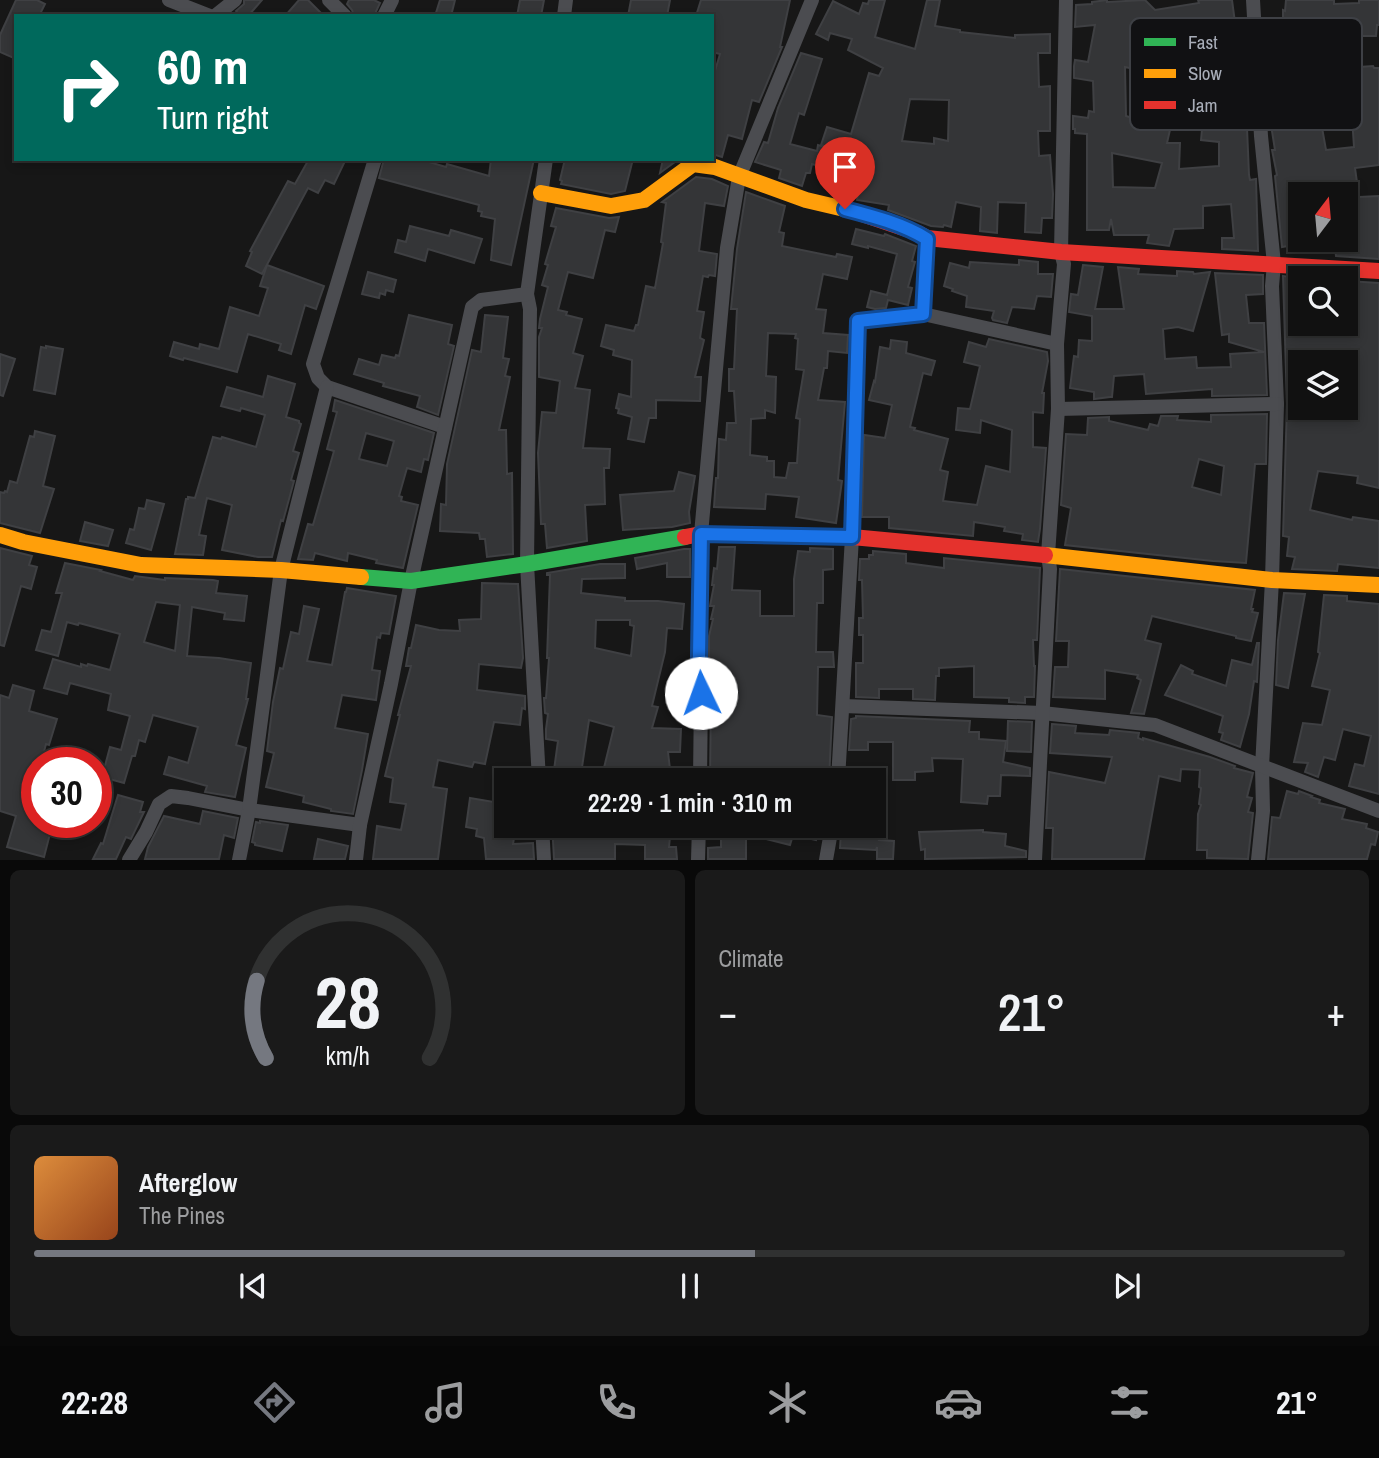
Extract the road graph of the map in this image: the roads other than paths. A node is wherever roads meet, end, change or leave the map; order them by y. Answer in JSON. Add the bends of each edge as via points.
{"nodes":[{"id":1,"x":169,"y":0,"type":"edge"},
{"id":2,"x":235,"y":0,"type":"edge"},
{"id":3,"x":329,"y":0,"type":"edge"},
{"id":4,"x":812,"y":0,"type":"edge"},
{"id":5,"x":1066,"y":0,"type":"edge"},
{"id":6,"x":1253,"y":0,"type":"edge"},
{"id":7,"x":208,"y":14,"type":"edge"},
{"id":8,"x":216,"y":14,"type":"edge"},
{"id":9,"x":343,"y":14,"type":"edge"},
{"id":10,"x":1254,"y":18,"type":"edge"},
{"id":11,"x":1262,"y":130,"type":"edge"},
{"id":12,"x":374,"y":161,"type":"edge"},
{"id":13,"x":546,"y":161,"type":"edge"},
{"id":14,"x":739,"y":177,"type":"junction"},
{"id":15,"x":541,"y":193,"type":"junction"},
{"id":16,"x":927,"y":239,"type":"junction"},
{"id":17,"x":1061,"y":252,"type":"junction"},
{"id":18,"x":1274,"y":264,"type":"junction"},
{"id":19,"x":1379,"y":271,"type":"edge"},
{"id":20,"x":527,"y":294,"type":"junction"},
{"id":21,"x":923,"y":314,"type":"junction"},
{"id":22,"x":1057,"y":344,"type":"junction"},
{"id":23,"x":327,"y":387,"type":"junction"},
{"id":24,"x":1276,"y":404,"type":"junction"},
{"id":25,"x":1058,"y":409,"type":"junction"},
{"id":26,"x":445,"y":427,"type":"junction"},
{"id":27,"x":701,"y":534,"type":"junction"},
{"id":28,"x":0,"y":535,"type":"edge"},
{"id":29,"x":852,"y":537,"type":"junction"},
{"id":30,"x":1048,"y":555,"type":"junction"},
{"id":31,"x":527,"y":564,"type":"junction"},
{"id":32,"x":281,"y":570,"type":"junction"},
{"id":33,"x":1272,"y":580,"type":"junction"},
{"id":34,"x":411,"y":582,"type":"junction"},
{"id":35,"x":1379,"y":585,"type":"edge"},
{"id":36,"x":843,"y":706,"type":"junction"},
{"id":37,"x":1042,"y":713,"type":"junction"},
{"id":38,"x":1262,"y":767,"type":"junction"},
{"id":39,"x":538,"y":768,"type":"edge"},
{"id":40,"x":700,"y":768,"type":"edge"},
{"id":41,"x":839,"y":768,"type":"edge"},
{"id":42,"x":249,"y":810,"type":"junction"},
{"id":43,"x":1379,"y":811,"type":"edge"},
{"id":44,"x":360,"y":825,"type":"junction"},
{"id":45,"x":543,"y":838,"type":"edge"},
{"id":46,"x":699,"y":838,"type":"edge"},
{"id":47,"x":830,"y":838,"type":"edge"},
{"id":48,"x":129,"y":859,"type":"edge"},
{"id":49,"x":239,"y":859,"type":"edge"},
{"id":50,"x":356,"y":859,"type":"edge"},
{"id":51,"x":544,"y":859,"type":"edge"},
{"id":52,"x":698,"y":859,"type":"edge"},
{"id":53,"x":826,"y":859,"type":"edge"},
{"id":54,"x":1035,"y":859,"type":"edge"},
{"id":55,"x":1258,"y":859,"type":"edge"}],
"edges":[{"from":1,"to":7,"type":"street"},
{"from":2,"to":8,"type":"street"},
{"from":3,"to":9,"type":"street"},
{"from":4,"to":14,"type":"street"},
{"from":5,"to":17,"type":"street"},
{"from":6,"to":10,"type":"street"},
{"from":11,"to":18,"type":"street"},
{"from":12,"to":23,"type":"street","via":[[313,364]]},
{"from":13,"to":15,"type":"street"},
{"from":14,"to":15,"type":"street","via":[[693,164],[644,200],[611,206]]},
{"from":14,"to":16,"type":"street","via":[[864,214]]},
{"from":14,"to":27,"type":"street","via":[[727,248]]},
{"from":15,"to":20,"type":"street"},
{"from":16,"to":17,"type":"street"},
{"from":16,"to":21,"type":"street"},
{"from":17,"to":18,"type":"street"},
{"from":17,"to":22,"type":"street","via":[[1064,264]]},
{"from":18,"to":19,"type":"street"},
{"from":18,"to":24,"type":"street"},
{"from":20,"to":26,"type":"street","via":[[481,300],[472,307]]},
{"from":20,"to":31,"type":"street"},
{"from":21,"to":22,"type":"street"},
{"from":21,"to":29,"type":"street","via":[[858,321]]},
{"from":22,"to":25,"type":"street"},
{"from":23,"to":26,"type":"street"},
{"from":23,"to":32,"type":"street"},
{"from":24,"to":25,"type":"street"},
{"from":24,"to":33,"type":"street"},
{"from":25,"to":30,"type":"street"},
{"from":26,"to":34,"type":"street"},
{"from":27,"to":29,"type":"street"},
{"from":27,"to":31,"type":"street"},
{"from":27,"to":40,"type":"street"},
{"from":28,"to":32,"type":"street","via":[[141,565]]},
{"from":29,"to":30,"type":"street"},
{"from":29,"to":36,"type":"street"},
{"from":30,"to":33,"type":"street"},
{"from":30,"to":37,"type":"street"},
{"from":31,"to":34,"type":"street"},
{"from":31,"to":39,"type":"street"},
{"from":32,"to":34,"type":"street"},
{"from":32,"to":42,"type":"street"},
{"from":33,"to":35,"type":"street"},
{"from":33,"to":38,"type":"street"},
{"from":34,"to":44,"type":"street"},
{"from":36,"to":37,"type":"street"},
{"from":36,"to":41,"type":"street"},
{"from":37,"to":38,"type":"street","via":[[1155,725]]},
{"from":37,"to":54,"type":"street"},
{"from":38,"to":43,"type":"street"},
{"from":38,"to":55,"type":"street"},
{"from":42,"to":44,"type":"street"},
{"from":42,"to":48,"type":"street","via":[[171,796],[159,804]]},
{"from":42,"to":49,"type":"street"},
{"from":44,"to":50,"type":"street"},
{"from":45,"to":51,"type":"street"},
{"from":46,"to":52,"type":"street"},
{"from":47,"to":53,"type":"street"}]}
